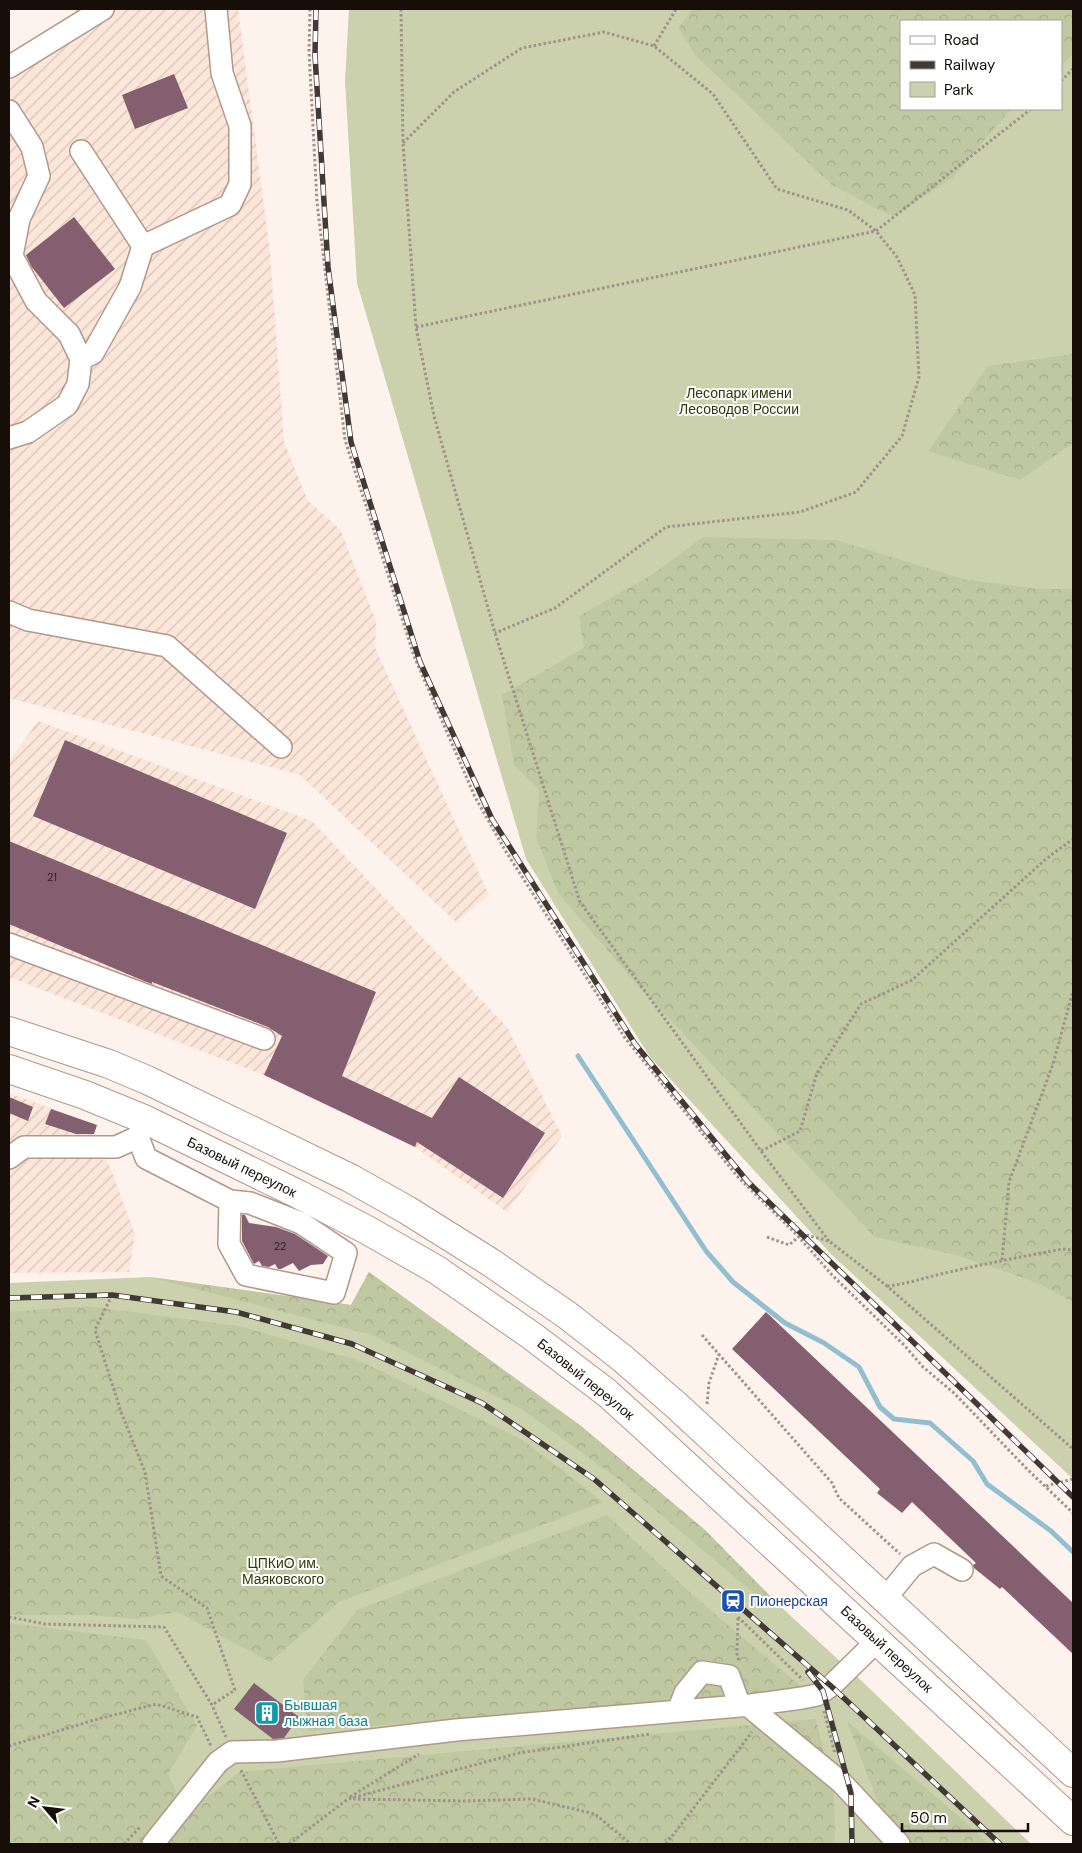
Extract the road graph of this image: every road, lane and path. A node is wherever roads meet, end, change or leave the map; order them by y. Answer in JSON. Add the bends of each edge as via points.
{"nodes":[{"id":1,"x":103,"y":9,"type":"edge"},
{"id":2,"x":216,"y":9,"type":"edge"},
{"id":3,"x":310,"y":9,"type":"edge"},
{"id":4,"x":401,"y":9,"type":"edge"},
{"id":5,"x":676,"y":9,"type":"edge"},
{"id":6,"x":654,"y":46,"type":"junction"},
{"id":7,"x":9,"y":67,"type":"edge"},
{"id":8,"x":1073,"y":69,"type":"edge"},
{"id":9,"x":1062,"y":79,"type":"edge"},
{"id":10,"x":1030,"y":110,"type":"edge"},
{"id":11,"x":9,"y":112,"type":"edge"},
{"id":12,"x":403,"y":143,"type":"junction"},
{"id":13,"x":81,"y":150,"type":"dead end"},
{"id":14,"x":14,"y":218,"type":"edge"},
{"id":15,"x":876,"y":231,"type":"junction"},
{"id":16,"x":143,"y":246,"type":"junction"},
{"id":17,"x":416,"y":327,"type":"junction"},
{"id":18,"x":81,"y":359,"type":"junction"},
{"id":19,"x":9,"y":438,"type":"edge"},
{"id":20,"x":9,"y":612,"type":"edge"},
{"id":21,"x":495,"y":633,"type":"junction"},
{"id":22,"x":281,"y":746,"type":"dead end"},
{"id":23,"x":1073,"y":838,"type":"edge"},
{"id":24,"x":9,"y":944,"type":"edge"},
{"id":25,"x":1073,"y":990,"type":"edge"},
{"id":26,"x":9,"y":1030,"type":"edge"},
{"id":27,"x":264,"y":1038,"type":"dead end"},
{"id":28,"x":9,"y":1069,"type":"edge"},
{"id":29,"x":142,"y":1129,"type":"junction"},
{"id":30,"x":761,"y":1151,"type":"junction"},
{"id":31,"x":9,"y":1158,"type":"edge"},
{"id":32,"x":230,"y":1200,"type":"junction"},
{"id":33,"x":767,"y":1237,"type":"dead end"},
{"id":34,"x":799,"y":1237,"type":"junction"},
{"id":35,"x":829,"y":1241,"type":"junction"},
{"id":36,"x":1073,"y":1250,"type":"edge"},
{"id":37,"x":1002,"y":1260,"type":"junction"},
{"id":38,"x":887,"y":1286,"type":"junction"},
{"id":39,"x":112,"y":1295,"type":"dead end"},
{"id":40,"x":702,"y":1335,"type":"dead end"},
{"id":41,"x":719,"y":1354,"type":"junction"},
{"id":42,"x":707,"y":1409,"type":"dead end"},
{"id":43,"x":1073,"y":1449,"type":"edge"},
{"id":44,"x":1073,"y":1479,"type":"edge"},
{"id":45,"x":1046,"y":1486,"type":"junction"},
{"id":46,"x":1073,"y":1512,"type":"edge"},
{"id":47,"x":912,"y":1566,"type":"junction"},
{"id":48,"x":962,"y":1570,"type":"dead end"},
{"id":49,"x":885,"y":1599,"type":"junction"},
{"id":50,"x":9,"y":1617,"type":"edge"},
{"id":51,"x":877,"y":1641,"type":"junction"},
{"id":52,"x":212,"y":1706,"type":"junction"},
{"id":53,"x":751,"y":1710,"type":"junction"},
{"id":54,"x":678,"y":1711,"type":"junction"},
{"id":55,"x":656,"y":1733,"type":"dead end"},
{"id":56,"x":9,"y":1746,"type":"edge"},
{"id":57,"x":423,"y":1751,"type":"dead end"},
{"id":58,"x":225,"y":1757,"type":"junction"},
{"id":59,"x":1073,"y":1773,"type":"edge"},
{"id":60,"x":348,"y":1799,"type":"junction"},
{"id":61,"x":1073,"y":1821,"type":"edge"},
{"id":62,"x":153,"y":1844,"type":"edge"},
{"id":63,"x":279,"y":1844,"type":"edge"},
{"id":64,"x":289,"y":1844,"type":"edge"},
{"id":65,"x":631,"y":1844,"type":"edge"},
{"id":66,"x":666,"y":1844,"type":"edge"},
{"id":67,"x":899,"y":1844,"type":"edge"}],
"edges":[{"from":1,"to":7,"type":"street"},
{"from":2,"to":16,"type":"street","via":[[222,73],[240,126],[240,184],[230,205]]},
{"from":3,"to":34,"type":"path","via":[[309,51],[317,202],[345,440],[414,656],[475,796],[505,850],[625,1038],[736,1176]]},
{"from":4,"to":12,"type":"path"},
{"from":5,"to":6,"type":"path"},
{"from":6,"to":12,"type":"path","via":[[604,32],[522,48],[454,92]]},
{"from":6,"to":15,"type":"path","via":[[713,94],[777,189],[848,210]]},
{"from":8,"to":9,"type":"path"},
{"from":10,"to":15,"type":"path"},
{"from":11,"to":14,"type":"street","via":[[32,147],[39,176]]},
{"from":12,"to":17,"type":"path"},
{"from":13,"to":16,"type":"street"},
{"from":14,"to":18,"type":"street","via":[[12,256],[36,301],[69,334]]},
{"from":15,"to":17,"type":"path"},
{"from":15,"to":21,"type":"path","via":[[897,257],[914,295],[919,377],[902,436],[856,492],[800,512],[666,527],[555,608]]},
{"from":16,"to":18,"type":"street","via":[[130,287],[93,353]]},
{"from":17,"to":21,"type":"path","via":[[434,416]]},
{"from":18,"to":19,"type":"street","via":[[78,384],[67,405],[28,432]]},
{"from":20,"to":22,"type":"street","via":[[28,620],[167,646]]},
{"from":21,"to":30,"type":"path","via":[[580,902]]},
{"from":23,"to":30,"type":"path","via":[[1046,858],[912,980],[861,1004],[817,1073],[800,1132]]},
{"from":24,"to":27,"type":"street"},
{"from":25,"to":37,"type":"path","via":[[1053,1064],[1009,1182]]},
{"from":26,"to":49,"type":"main road","via":[[109,1064],[197,1104],[350,1178],[490,1262],[622,1358]]},
{"from":28,"to":29,"type":"main road","name":"Базовый переулок","via":[[85,1095]]},
{"from":29,"to":31,"type":"street","via":[[116,1147],[24,1147]]},
{"from":29,"to":32,"type":"street","via":[[146,1158]]},
{"from":29,"to":51,"type":"main road","name":"Базовый переулок","via":[[298,1194],[367,1230],[437,1270],[532,1336],[607,1393]]},
{"from":30,"to":35,"type":"path"},
{"from":32,"to":32,"type":"street","via":[[250,1203],[301,1223],[346,1252],[334,1294],[246,1275],[229,1244]]},
{"from":33,"to":34,"type":"path","via":[[789,1245]]},
{"from":34,"to":35,"type":"path","via":[[802,1234]]},
{"from":34,"to":45,"type":"path","via":[[922,1367],[954,1393]]},
{"from":35,"to":38,"type":"path"},
{"from":36,"to":37,"type":"path"},
{"from":37,"to":38,"type":"path","via":[[905,1285]]},
{"from":38,"to":43,"type":"path"},
{"from":39,"to":52,"type":"path","via":[[96,1330],[120,1412],[145,1472],[161,1576],[207,1608],[234,1690]]},
{"from":40,"to":41,"type":"path"},
{"from":41,"to":42,"type":"path","via":[[708,1383]]},
{"from":41,"to":47,"type":"path","via":[[832,1483],[839,1498]]},
{"from":44,"to":45,"type":"path"},
{"from":45,"to":46,"type":"path"},
{"from":47,"to":48,"type":"street","via":[[934,1554]]},
{"from":47,"to":49,"type":"street"},
{"from":49,"to":59,"type":"main road"},
{"from":50,"to":52,"type":"path","via":[[45,1624],[164,1628]]},
{"from":51,"to":53,"type":"street","via":[[832,1686],[817,1695]]},
{"from":51,"to":61,"type":"main road","name":"Базовый переулок"},
{"from":52,"to":58,"type":"path"},
{"from":53,"to":54,"type":"street"},
{"from":53,"to":54,"type":"street","via":[[729,1676],[702,1672],[686,1693]]},
{"from":53,"to":66,"type":"path"},
{"from":53,"to":67,"type":"street","via":[[842,1783]]},
{"from":54,"to":58,"type":"street","via":[[456,1730]]},
{"from":55,"to":60,"type":"path","via":[[519,1753]]},
{"from":56,"to":58,"type":"path","via":[[156,1704],[197,1717]]},
{"from":57,"to":60,"type":"path"},
{"from":58,"to":62,"type":"street"},
{"from":58,"to":63,"type":"path"},
{"from":60,"to":64,"type":"path"},
{"from":60,"to":65,"type":"path","via":[[532,1799],[596,1814]]}]}
